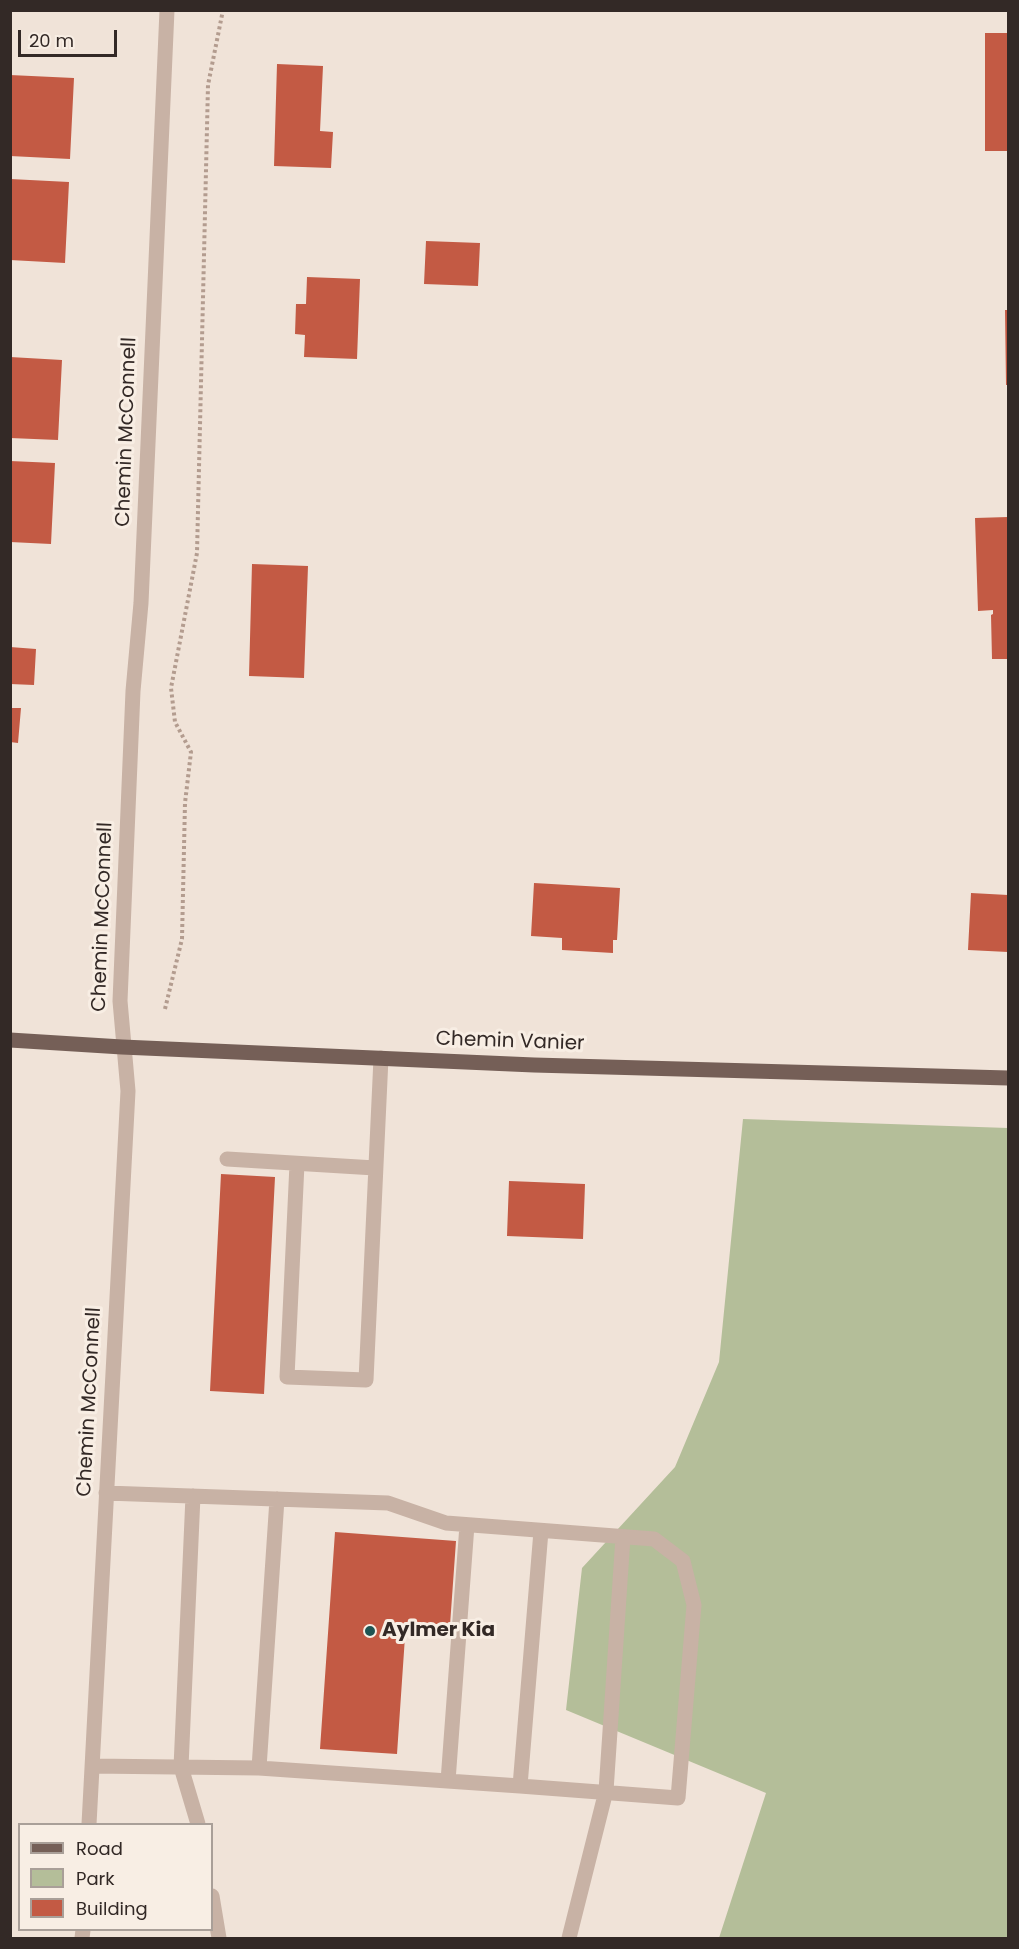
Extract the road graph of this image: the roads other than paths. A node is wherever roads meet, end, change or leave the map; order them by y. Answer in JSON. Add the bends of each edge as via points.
{"nodes":[{"id":1,"x":167,"y":10,"type":"edge"},
{"id":2,"x":10,"y":1040,"type":"edge"},
{"id":3,"x":122,"y":1047,"type":"junction"},
{"id":4,"x":381,"y":1058,"type":"junction"},
{"id":5,"x":1008,"y":1078,"type":"edge"},
{"id":6,"x":227,"y":1160,"type":"dead end"},
{"id":7,"x":297,"y":1164,"type":"junction"},
{"id":8,"x":375,"y":1168,"type":"junction"},
{"id":9,"x":106,"y":1492,"type":"junction"},
{"id":10,"x":193,"y":1496,"type":"junction"},
{"id":11,"x":277,"y":1499,"type":"junction"},
{"id":12,"x":467,"y":1525,"type":"junction"},
{"id":13,"x":541,"y":1531,"type":"junction"},
{"id":14,"x":623,"y":1537,"type":"junction"},
{"id":15,"x":92,"y":1766,"type":"junction"},
{"id":16,"x":181,"y":1767,"type":"junction"},
{"id":17,"x":259,"y":1768,"type":"junction"},
{"id":18,"x":448,"y":1781,"type":"junction"},
{"id":19,"x":520,"y":1786,"type":"junction"},
{"id":20,"x":606,"y":1791,"type":"junction"},
{"id":21,"x":88,"y":1823,"type":"edge"},
{"id":22,"x":198,"y":1823,"type":"edge"},
{"id":23,"x":213,"y":1902,"type":"edge"},
{"id":24,"x":219,"y":1938,"type":"edge"},
{"id":25,"x":569,"y":1938,"type":"edge"}],
"edges":[{"from":1,"to":3,"type":"street","name":"Chemin McConnell","via":[[120,989]]},
{"from":2,"to":3,"type":"main road","name":"Chemin Vanier"},
{"from":3,"to":4,"type":"main road","name":"Chemin Vanier"},
{"from":3,"to":9,"type":"street","name":"Chemin McConnell","via":[[128,1091]]},
{"from":4,"to":5,"type":"main road","name":"Chemin Vanier"},
{"from":4,"to":8,"type":"street"},
{"from":6,"to":7,"type":"street"},
{"from":7,"to":8,"type":"street"},
{"from":7,"to":8,"type":"street","via":[[287,1377],[366,1380]]},
{"from":9,"to":10,"type":"street"},
{"from":9,"to":15,"type":"street","name":"Chemin McConnell"},
{"from":10,"to":11,"type":"street"},
{"from":10,"to":16,"type":"street"},
{"from":11,"to":12,"type":"street","via":[[388,1503],[446,1523]]},
{"from":11,"to":17,"type":"street"},
{"from":12,"to":13,"type":"street"},
{"from":12,"to":18,"type":"street"},
{"from":13,"to":14,"type":"street"},
{"from":13,"to":19,"type":"street"},
{"from":14,"to":20,"type":"street"},
{"from":14,"to":20,"type":"street","via":[[654,1539],[683,1561],[694,1605],[678,1798]]},
{"from":15,"to":16,"type":"street"},
{"from":15,"to":21,"type":"street","name":"Chemin McConnell"},
{"from":16,"to":17,"type":"street"},
{"from":16,"to":22,"type":"street"},
{"from":17,"to":18,"type":"street"},
{"from":18,"to":19,"type":"street"},
{"from":19,"to":20,"type":"street"},
{"from":20,"to":25,"type":"street"},
{"from":23,"to":24,"type":"street"}]}
